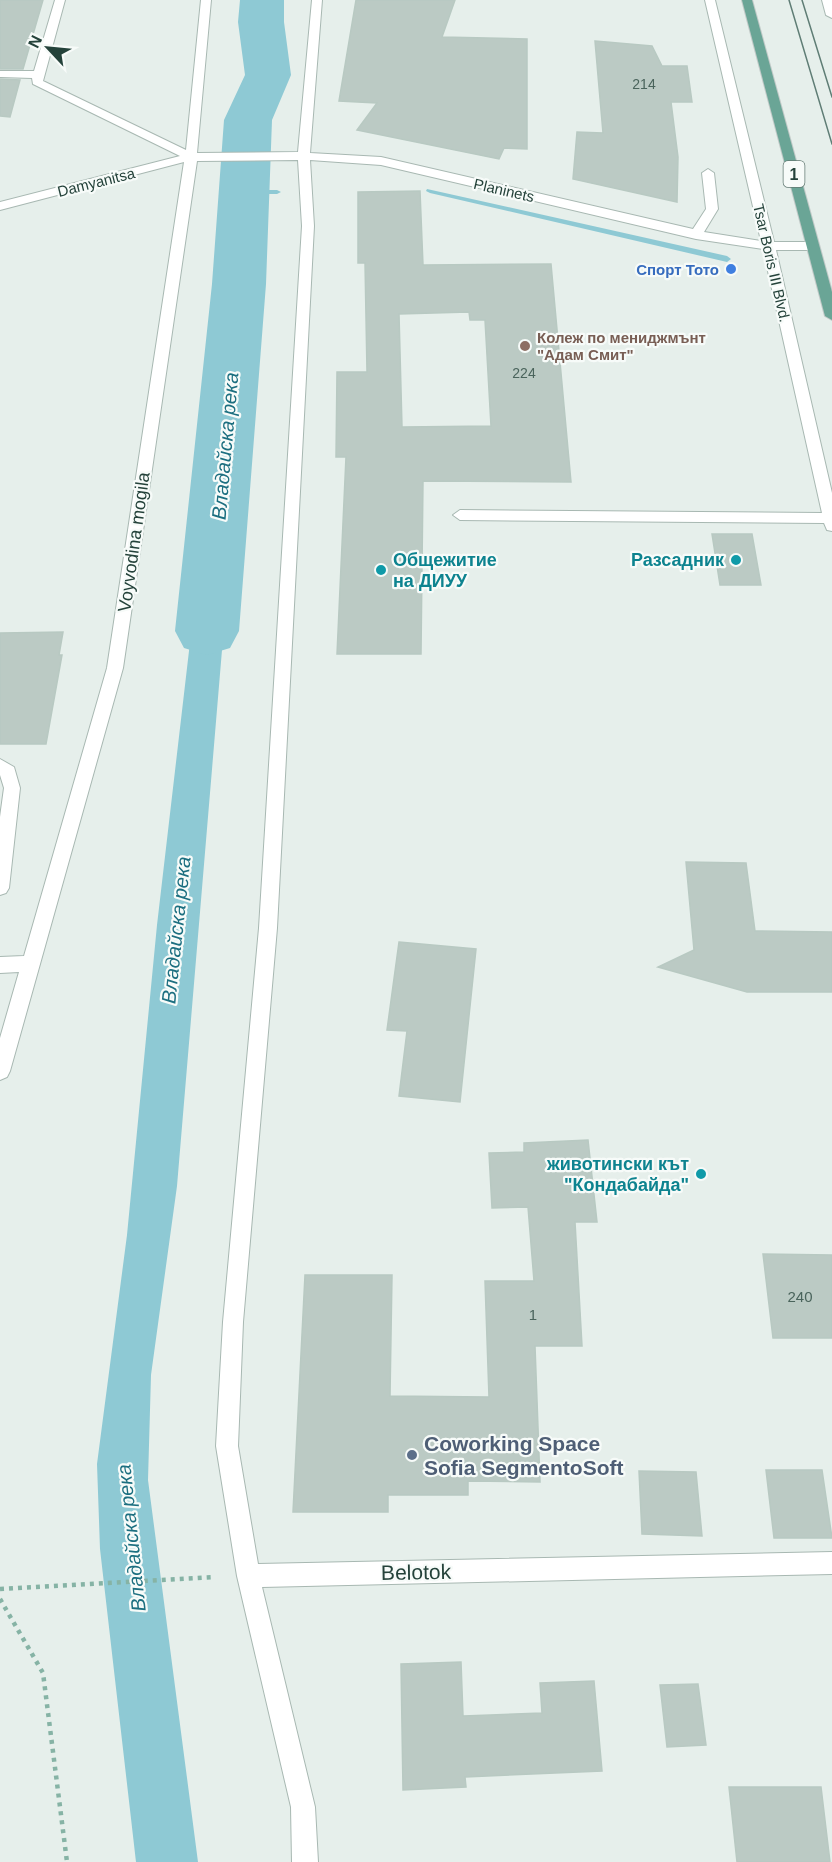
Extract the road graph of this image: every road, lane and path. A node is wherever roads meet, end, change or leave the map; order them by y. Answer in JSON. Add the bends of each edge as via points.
{"nodes":[{"id":1,"x":60,"y":0,"type":"edge"},
{"id":2,"x":206,"y":0,"type":"edge"},
{"id":3,"x":317,"y":0,"type":"edge"},
{"id":4,"x":710,"y":0,"type":"edge"},
{"id":5,"x":747,"y":0,"type":"edge"},
{"id":6,"x":827,"y":0,"type":"edge"},
{"id":7,"x":832,"y":15,"type":"edge"},
{"id":8,"x":0,"y":74,"type":"edge"},
{"id":9,"x":40,"y":75,"type":"junction"},
{"id":10,"x":304,"y":156,"type":"junction"},
{"id":11,"x":191,"y":157,"type":"junction"},
{"id":12,"x":708,"y":173,"type":"dead end"},
{"id":13,"x":0,"y":206,"type":"edge"},
{"id":14,"x":696,"y":235,"type":"junction"},
{"id":15,"x":769,"y":246,"type":"junction"},
{"id":16,"x":813,"y":246,"type":"junction"},
{"id":17,"x":832,"y":316,"type":"edge"},
{"id":18,"x":460,"y":514,"type":"dead end"},
{"id":19,"x":831,"y":522,"type":"edge"},
{"id":20,"x":0,"y":766,"type":"edge"},
{"id":21,"x":0,"y":888,"type":"edge"},
{"id":22,"x":31,"y":963,"type":"junction"},
{"id":23,"x":0,"y":965,"type":"edge"},
{"id":24,"x":0,"y":1071,"type":"edge"},
{"id":25,"x":832,"y":1563,"type":"edge"},
{"id":26,"x":248,"y":1576,"type":"junction"},
{"id":27,"x":0,"y":1589,"type":"edge"},
{"id":28,"x":0,"y":1599,"type":"edge"},
{"id":29,"x":67,"y":1862,"type":"edge"},
{"id":30,"x":305,"y":1862,"type":"edge"}],
"edges":[{"from":1,"to":9,"type":"street"},
{"from":2,"to":11,"type":"street","name":"Voyvodina mogila"},
{"from":3,"to":10,"type":"street"},
{"from":4,"to":15,"type":"street","name":"Tsar Boris III Blvd."},
{"from":5,"to":16,"type":"main road","number":"1"},
{"from":6,"to":7,"type":"street"},
{"from":8,"to":9,"type":"street"},
{"from":9,"to":11,"type":"street","via":[[37,82]]},
{"from":10,"to":11,"type":"street","name":"Planinets"},
{"from":10,"to":14,"type":"street","name":"Planinets","via":[[381,161]]},
{"from":10,"to":26,"type":"street","via":[[308,226],[268,928],[233,1322],[227,1446]]},
{"from":11,"to":13,"type":"street","name":"Damyanitsa"},
{"from":11,"to":22,"type":"street","name":"Voyvodina mogila","via":[[115,668]]},
{"from":12,"to":14,"type":"street","via":[[712,209]]},
{"from":14,"to":15,"type":"street","name":"Planinets"},
{"from":15,"to":16,"type":"street","name":"Planinets"},
{"from":15,"to":19,"type":"street","name":"Tsar Boris III Blvd."},
{"from":16,"to":17,"type":"main road","number":"1"},
{"from":18,"to":19,"type":"street"},
{"from":20,"to":21,"type":"street","via":[[8,772],[12,788]]},
{"from":22,"to":23,"type":"street"},
{"from":22,"to":24,"type":"street","name":"Voyvodina mogila"},
{"from":25,"to":26,"type":"street","name":"Belotok"},
{"from":26,"to":27,"type":"path"},
{"from":26,"to":30,"type":"street","via":[[303,1807]]},
{"from":28,"to":29,"type":"path","via":[[43,1673]]}]}
